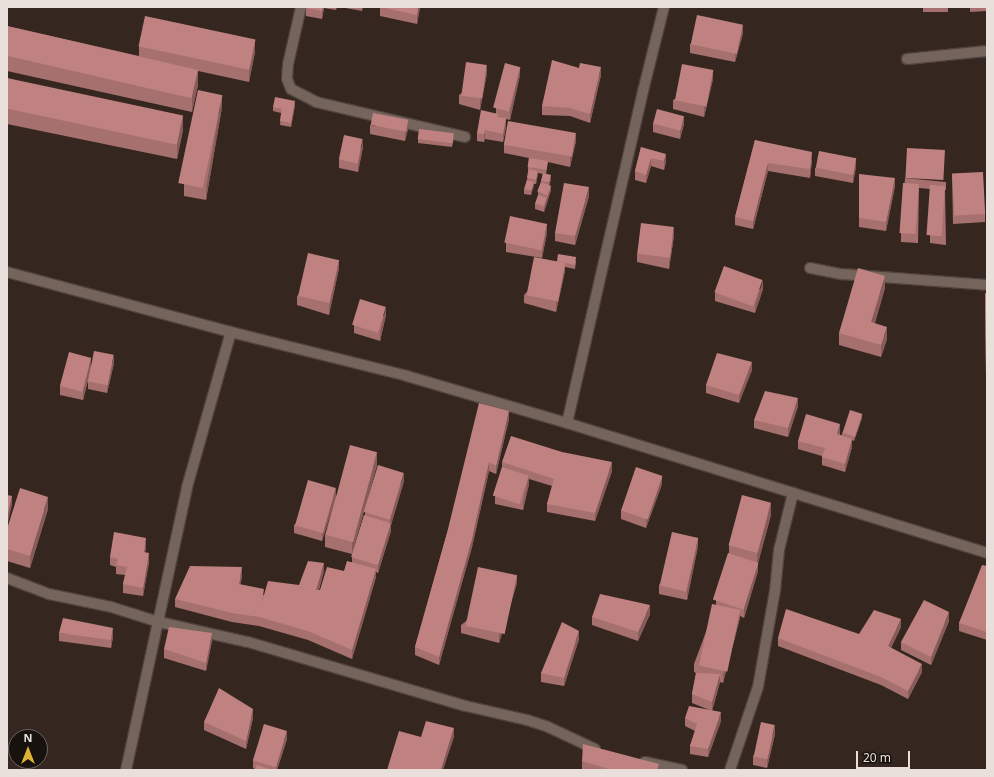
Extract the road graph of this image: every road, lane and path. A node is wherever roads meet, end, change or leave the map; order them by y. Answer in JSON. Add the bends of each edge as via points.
{"nodes":[{"id":1,"x":301,"y":7,"type":"edge"},
{"id":2,"x":664,"y":7,"type":"edge"},
{"id":3,"x":987,"y":51,"type":"edge"},
{"id":4,"x":907,"y":59,"type":"dead end"},
{"id":5,"x":465,"y":137,"type":"dead end"},
{"id":6,"x":810,"y":268,"type":"dead end"},
{"id":7,"x":7,"y":272,"type":"edge"},
{"id":8,"x":987,"y":285,"type":"edge"},
{"id":9,"x":231,"y":332,"type":"junction"},
{"id":10,"x":566,"y":423,"type":"junction"},
{"id":11,"x":793,"y":493,"type":"junction"},
{"id":12,"x":987,"y":553,"type":"edge"},
{"id":13,"x":7,"y":578,"type":"edge"},
{"id":14,"x":159,"y":622,"type":"junction"},
{"id":15,"x":602,"y":751,"type":"edge"},
{"id":16,"x":638,"y":760,"type":"edge"},
{"id":17,"x":126,"y":770,"type":"edge"},
{"id":18,"x":682,"y":770,"type":"edge"},
{"id":19,"x":730,"y":770,"type":"edge"}],
"edges":[{"from":1,"to":5,"type":"street","via":[[288,64],[287,79],[291,89],[316,102]]},
{"from":2,"to":10,"type":"street"},
{"from":3,"to":4,"type":"street"},
{"from":6,"to":8,"type":"street","via":[[842,274]]},
{"from":7,"to":9,"type":"street"},
{"from":9,"to":10,"type":"street","via":[[407,376]]},
{"from":9,"to":14,"type":"street","via":[[187,487]]},
{"from":10,"to":11,"type":"street"},
{"from":11,"to":12,"type":"street"},
{"from":11,"to":19,"type":"street","via":[[779,550],[775,591],[758,687]]},
{"from":13,"to":14,"type":"street","via":[[49,594],[111,607]]},
{"from":14,"to":15,"type":"street","via":[[248,642],[466,706],[527,720]]},
{"from":14,"to":17,"type":"street"},
{"from":16,"to":18,"type":"street"}]}
